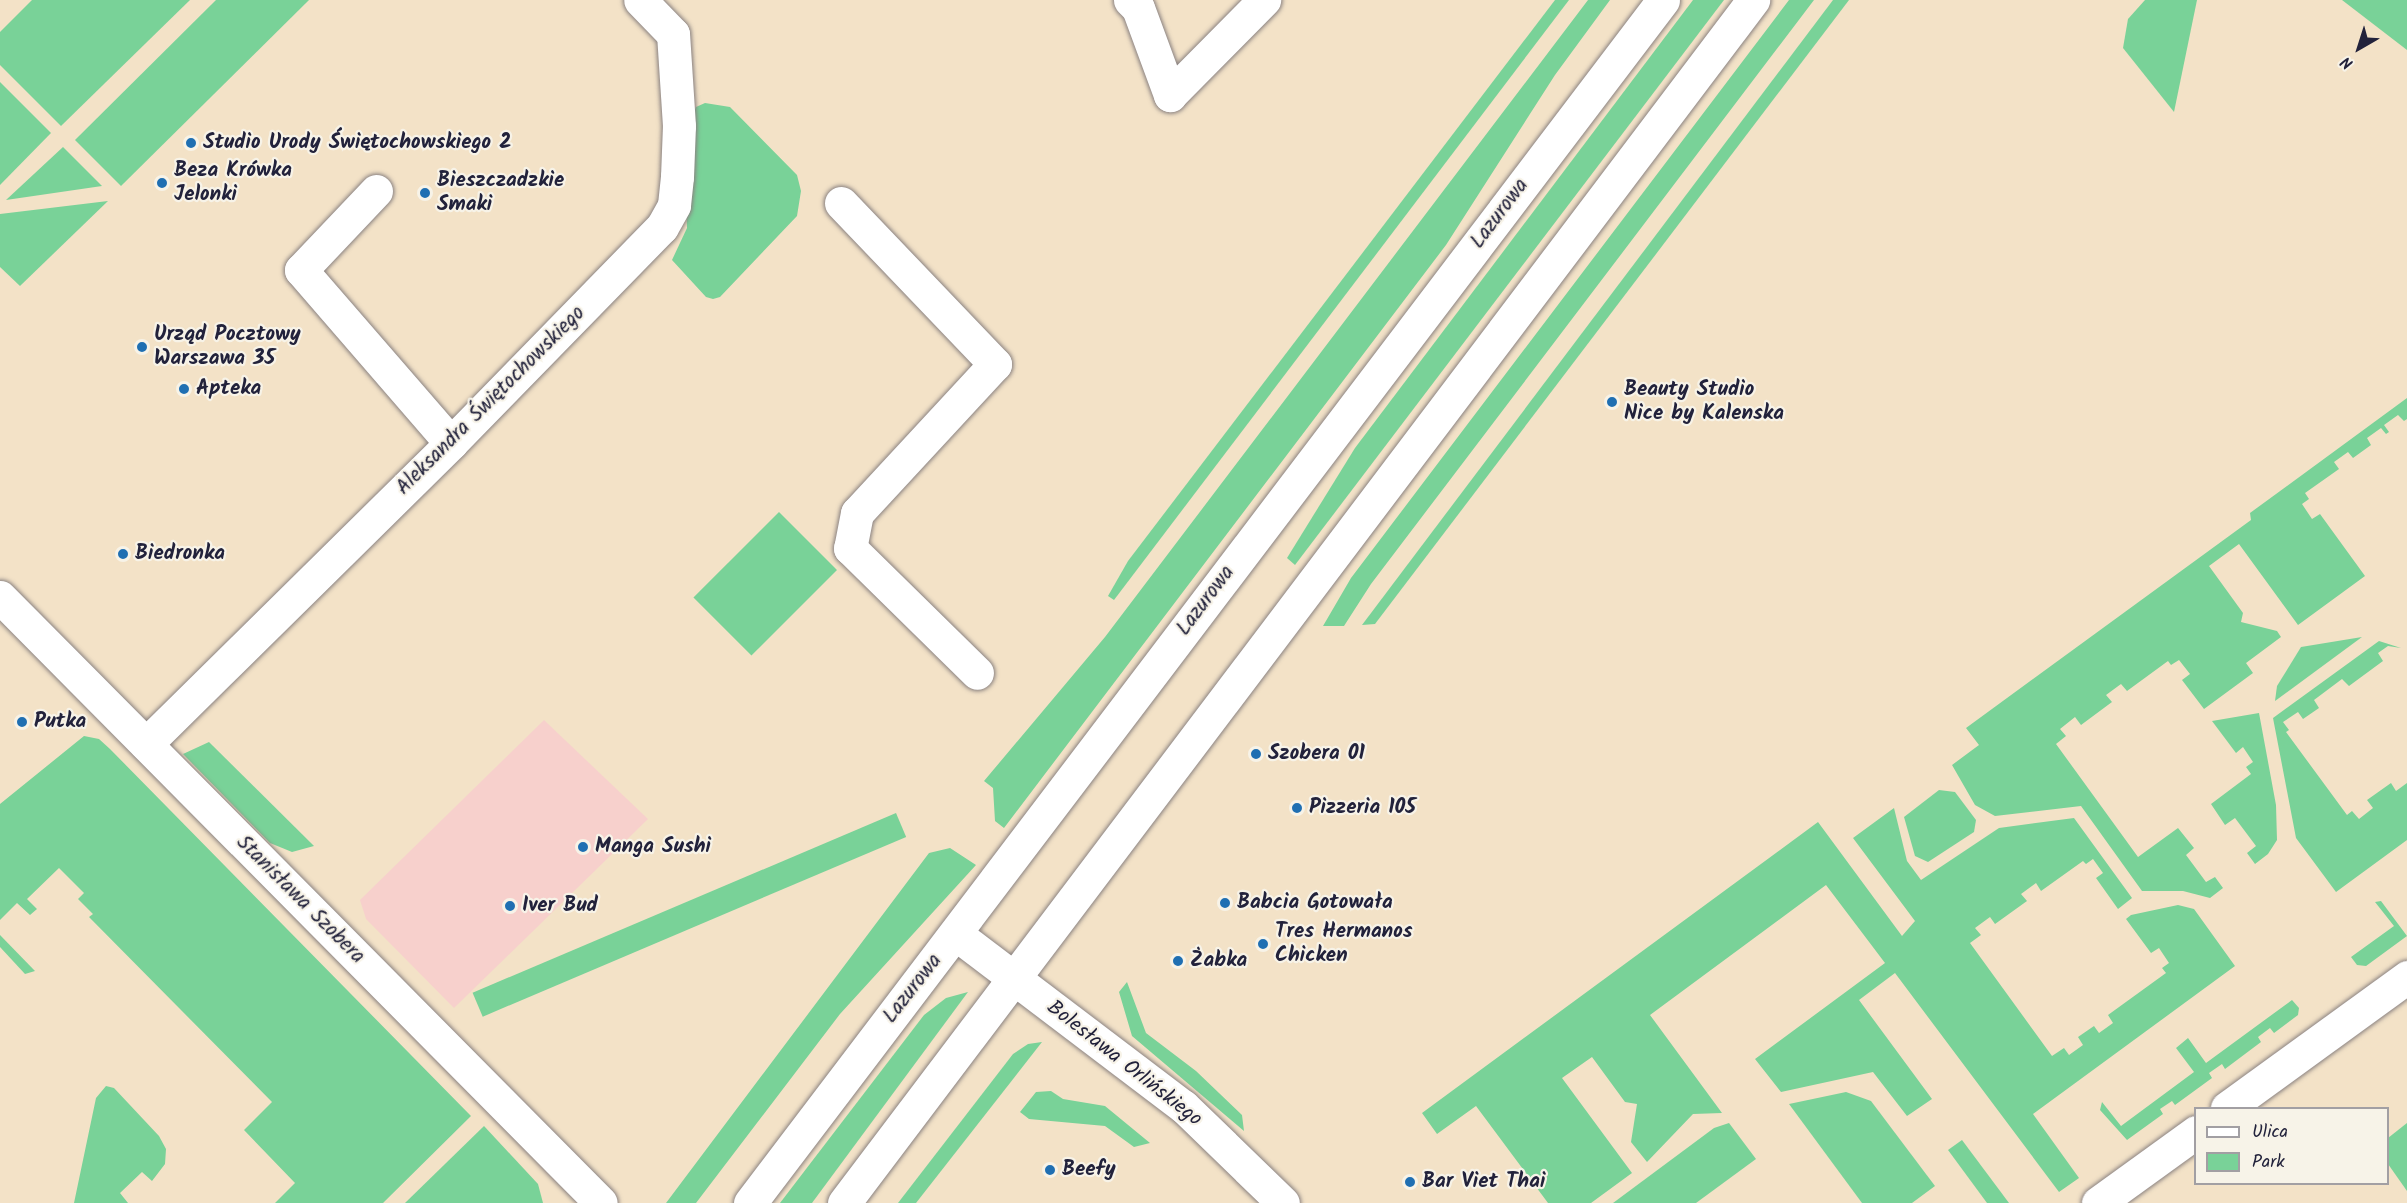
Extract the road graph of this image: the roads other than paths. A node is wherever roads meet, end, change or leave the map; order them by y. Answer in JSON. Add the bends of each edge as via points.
{"nodes":[{"id":1,"x":640,"y":0,"type":"edge"},
{"id":2,"x":1130,"y":0,"type":"edge"},
{"id":3,"x":1264,"y":0,"type":"edge"},
{"id":4,"x":1663,"y":0,"type":"edge"},
{"id":5,"x":1753,"y":0,"type":"edge"},
{"id":6,"x":376,"y":191,"type":"dead end"},
{"id":7,"x":841,"y":202,"type":"dead end"},
{"id":8,"x":451,"y":443,"type":"junction"},
{"id":9,"x":0,"y":597,"type":"edge"},
{"id":10,"x":977,"y":673,"type":"dead end"},
{"id":11,"x":146,"y":744,"type":"junction"},
{"id":12,"x":956,"y":934,"type":"junction"},
{"id":13,"x":2407,"y":977,"type":"edge"},
{"id":14,"x":1014,"y":978,"type":"junction"},
{"id":15,"x":2228,"y":1107,"type":"edge"},
{"id":16,"x":2194,"y":1133,"type":"edge"},
{"id":17,"x":601,"y":1203,"type":"edge"},
{"id":18,"x":750,"y":1203,"type":"edge"},
{"id":19,"x":844,"y":1203,"type":"edge"},
{"id":20,"x":1283,"y":1203,"type":"edge"},
{"id":21,"x":2098,"y":1203,"type":"edge"}],
"edges":[{"from":1,"to":8,"type":"street","name":"Aleksandra Świętochowskiego","via":[[673,34],[679,126],[674,205],[662,227]]},
{"from":2,"to":3,"type":"street","via":[[1137,8],[1170,95]]},
{"from":4,"to":12,"type":"street","name":"Lazurowa"},
{"from":5,"to":14,"type":"street"},
{"from":6,"to":8,"type":"street","via":[[301,270]]},
{"from":7,"to":10,"type":"street","via":[[995,364],[857,513],[850,548]]},
{"from":8,"to":11,"type":"street","name":"Aleksandra Świętochowskiego"},
{"from":9,"to":11,"type":"street","name":"Stanisława Szobera"},
{"from":11,"to":17,"type":"street","name":"Stanisława Szobera"},
{"from":12,"to":14,"type":"street","name":"Bolesława Orlińskiego"},
{"from":12,"to":18,"type":"street","name":"Lazurowa"},
{"from":13,"to":15,"type":"street"},
{"from":14,"to":19,"type":"street"},
{"from":14,"to":20,"type":"street","name":"Bolesława Orlińskiego","via":[[1183,1106]]},
{"from":16,"to":21,"type":"street"}]}
